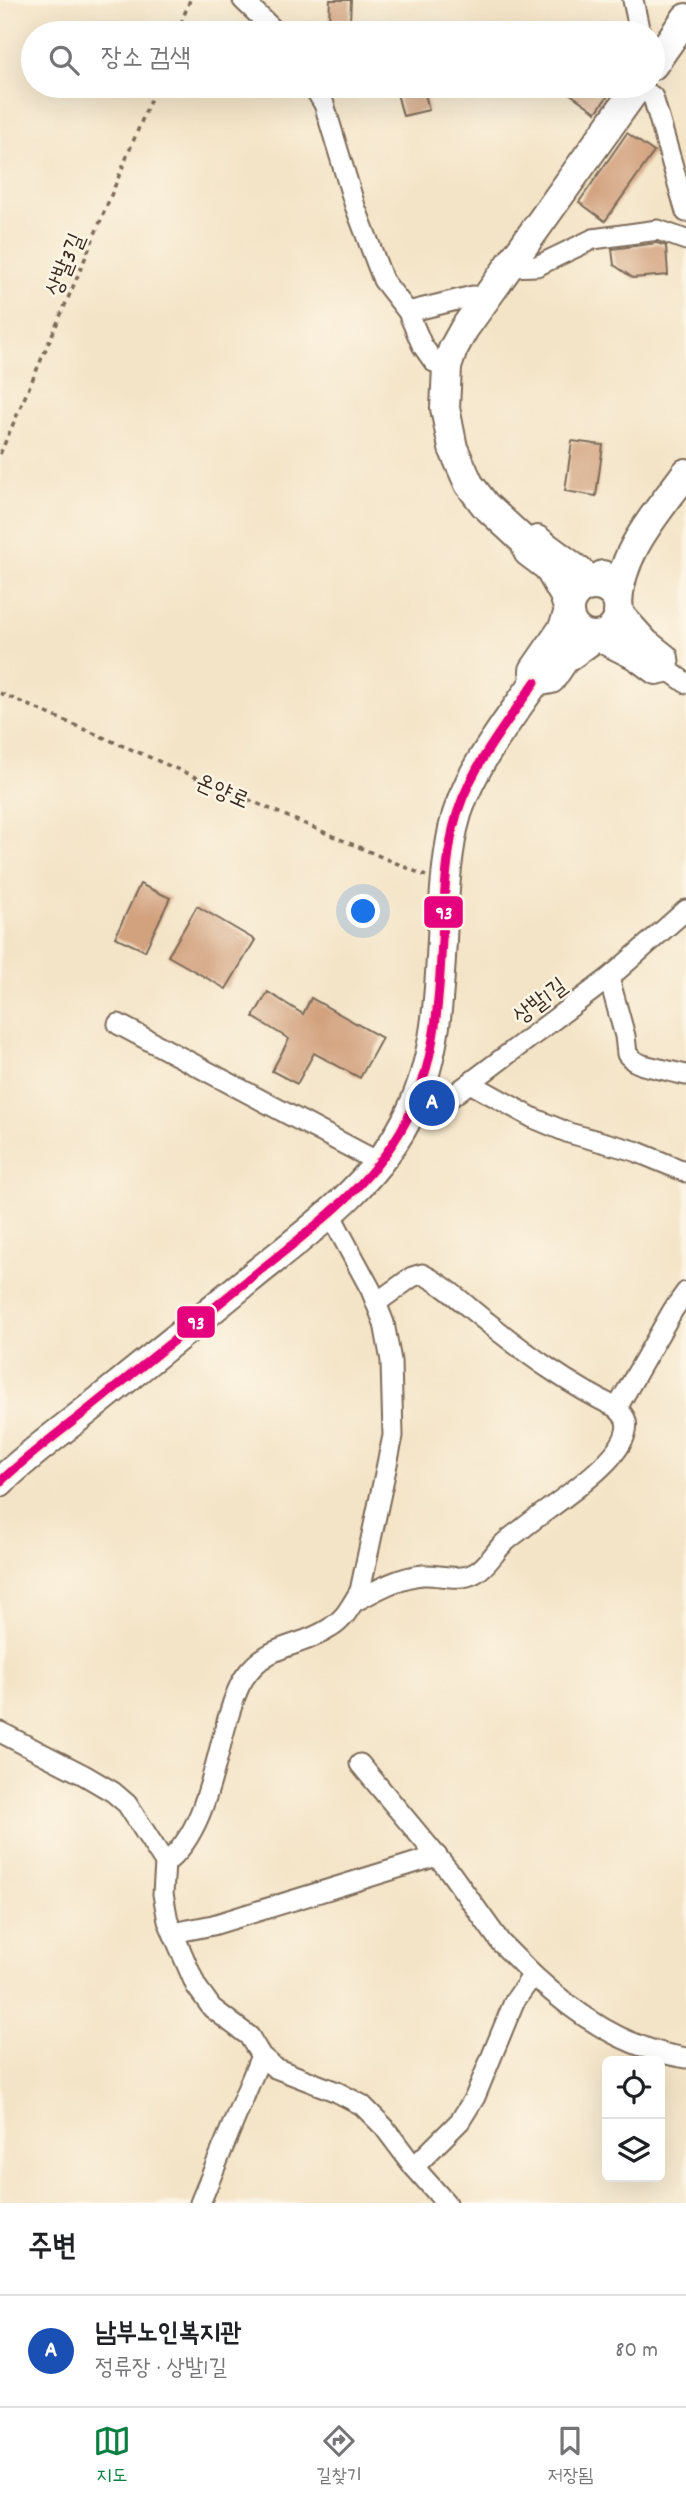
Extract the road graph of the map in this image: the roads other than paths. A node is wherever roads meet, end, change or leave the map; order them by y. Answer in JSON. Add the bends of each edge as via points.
{"nodes":[{"id":1,"x":243,"y":0,"type":"edge"},
{"id":2,"x":633,"y":0,"type":"edge"},
{"id":3,"x":686,"y":18,"type":"edge"},
{"id":4,"x":265,"y":21,"type":"edge"},
{"id":5,"x":637,"y":21,"type":"edge"},
{"id":6,"x":665,"y":46,"type":"edge"},
{"id":7,"x":320,"y":98,"type":"edge"},
{"id":8,"x":629,"y":98,"type":"edge"},
{"id":9,"x":653,"y":98,"type":"edge"},
{"id":10,"x":686,"y":212,"type":"edge"},
{"id":11,"x":686,"y":240,"type":"edge"},
{"id":12,"x":508,"y":267,"type":"junction"},
{"id":13,"x":483,"y":302,"type":"junction"},
{"id":14,"x":408,"y":312,"type":"junction"},
{"id":15,"x":447,"y":367,"type":"junction"},
{"id":16,"x":686,"y":472,"type":"edge"},
{"id":17,"x":525,"y":542,"type":"junction"},
{"id":18,"x":631,"y":549,"type":"junction"},
{"id":19,"x":567,"y":562,"type":"junction"},
{"id":20,"x":595,"y":586,"type":"junction"},
{"id":21,"x":618,"y":609,"type":"junction"},
{"id":22,"x":569,"y":611,"type":"junction"},
{"id":23,"x":597,"y":636,"type":"junction"},
{"id":24,"x":676,"y":676,"type":"edge"},
{"id":25,"x":535,"y":682,"type":"junction"},
{"id":26,"x":686,"y":910,"type":"edge"},
{"id":27,"x":609,"y":978,"type":"junction"},
{"id":28,"x":118,"y":1024,"type":"dead end"},
{"id":29,"x":686,"y":1075,"type":"edge"},
{"id":30,"x":470,"y":1083,"type":"junction"},
{"id":31,"x":410,"y":1113,"type":"junction"},
{"id":32,"x":377,"y":1162,"type":"junction"},
{"id":33,"x":686,"y":1172,"type":"edge"},
{"id":34,"x":330,"y":1214,"type":"junction"},
{"id":35,"x":686,"y":1292,"type":"edge"},
{"id":36,"x":376,"y":1303,"type":"junction"},
{"id":37,"x":617,"y":1408,"type":"junction"},
{"id":38,"x":0,"y":1482,"type":"edge"},
{"id":39,"x":354,"y":1602,"type":"junction"},
{"id":40,"x":0,"y":1732,"type":"edge"},
{"id":41,"x":360,"y":1764,"type":"dead end"},
{"id":42,"x":437,"y":1856,"type":"junction"},
{"id":43,"x":165,"y":1863,"type":"junction"},
{"id":44,"x":173,"y":1933,"type":"junction"},
{"id":45,"x":533,"y":1975,"type":"junction"},
{"id":46,"x":261,"y":2056,"type":"junction"},
{"id":47,"x":686,"y":2058,"type":"edge"},
{"id":48,"x":414,"y":2167,"type":"junction"},
{"id":49,"x":200,"y":2203,"type":"edge"},
{"id":50,"x":446,"y":2203,"type":"edge"}],
"edges":[{"from":1,"to":4,"type":"street"},
{"from":2,"to":5,"type":"street"},
{"from":3,"to":6,"type":"main road"},
{"from":7,"to":14,"type":"street","via":[[383,280]]},
{"from":8,"to":12,"type":"main road"},
{"from":9,"to":10,"type":"street"},
{"from":11,"to":12,"type":"street","via":[[658,230],[593,239],[537,266]]},
{"from":12,"to":13,"type":"main road"},
{"from":13,"to":14,"type":"street","via":[[473,296]]},
{"from":13,"to":15,"type":"main road"},
{"from":14,"to":15,"type":"street","via":[[434,362]]},
{"from":15,"to":17,"type":"main road","via":[[448,428],[460,466],[485,505]]},
{"from":16,"to":18,"type":"main road"},
{"from":17,"to":19,"type":"main road","via":[[535,538]]},
{"from":17,"to":22,"type":"main road","via":[[528,552],[556,579]]},
{"from":18,"to":19,"type":"main road","via":[[614,550],[586,563]]},
{"from":18,"to":20,"type":"main road"},
{"from":18,"to":21,"type":"main road","via":[[618,590]]},
{"from":19,"to":20,"type":"main road"},
{"from":20,"to":21,"type":"main road","via":[[609,592]]},
{"from":20,"to":22,"type":"main road","via":[[575,596]]},
{"from":21,"to":23,"type":"main road","via":[[612,628]]},
{"from":21,"to":24,"type":"main road"},
{"from":22,"to":23,"type":"main road","via":[[581,632]]},
{"from":22,"to":25,"type":"main road","via":[[563,628],[534,670]]},
{"from":23,"to":24,"type":"main road","via":[[656,670]]},
{"from":23,"to":25,"type":"main road","via":[[564,660],[551,679]]},
{"from":25,"to":31,"type":"main road","via":[[479,764],[454,828],[438,1007],[423,1081]]},
{"from":26,"to":27,"type":"street","name":"상발1길"},
{"from":27,"to":29,"type":"street","via":[[627,1054],[643,1065]]},
{"from":27,"to":30,"type":"street","name":"상발1길"},
{"from":28,"to":32,"type":"street"},
{"from":30,"to":31,"type":"street","name":"상발1길","via":[[447,1100]]},
{"from":30,"to":33,"type":"street","via":[[569,1133],[635,1151]]},
{"from":31,"to":32,"type":"main road"},
{"from":32,"to":34,"type":"main road"},
{"from":34,"to":36,"type":"street"},
{"from":34,"to":38,"type":"main road"},
{"from":35,"to":37,"type":"street"},
{"from":36,"to":37,"type":"street","via":[[422,1274],[544,1367]]},
{"from":36,"to":39,"type":"street","via":[[391,1361],[393,1436]]},
{"from":37,"to":39,"type":"street","via":[[626,1418],[627,1429],[606,1462],[520,1530],[475,1574],[402,1579]]},
{"from":39,"to":43,"type":"street","via":[[330,1629],[280,1647],[257,1662],[242,1680],[197,1820],[178,1854]]},
{"from":40,"to":43,"type":"street","via":[[113,1792],[138,1819]]},
{"from":41,"to":42,"type":"street"},
{"from":42,"to":44,"type":"street","via":[[213,1925]]},
{"from":42,"to":45,"type":"street","via":[[501,1943]]},
{"from":43,"to":44,"type":"street","via":[[163,1894]]},
{"from":44,"to":46,"type":"street","via":[[195,1986],[212,2008],[249,2036]]},
{"from":45,"to":47,"type":"street","via":[[605,2032]]},
{"from":45,"to":48,"type":"street","via":[[513,2002],[475,2097],[460,2120]]},
{"from":46,"to":48,"type":"street","via":[[275,2068],[362,2105]]},
{"from":46,"to":49,"type":"street"},
{"from":48,"to":50,"type":"street"}]}
